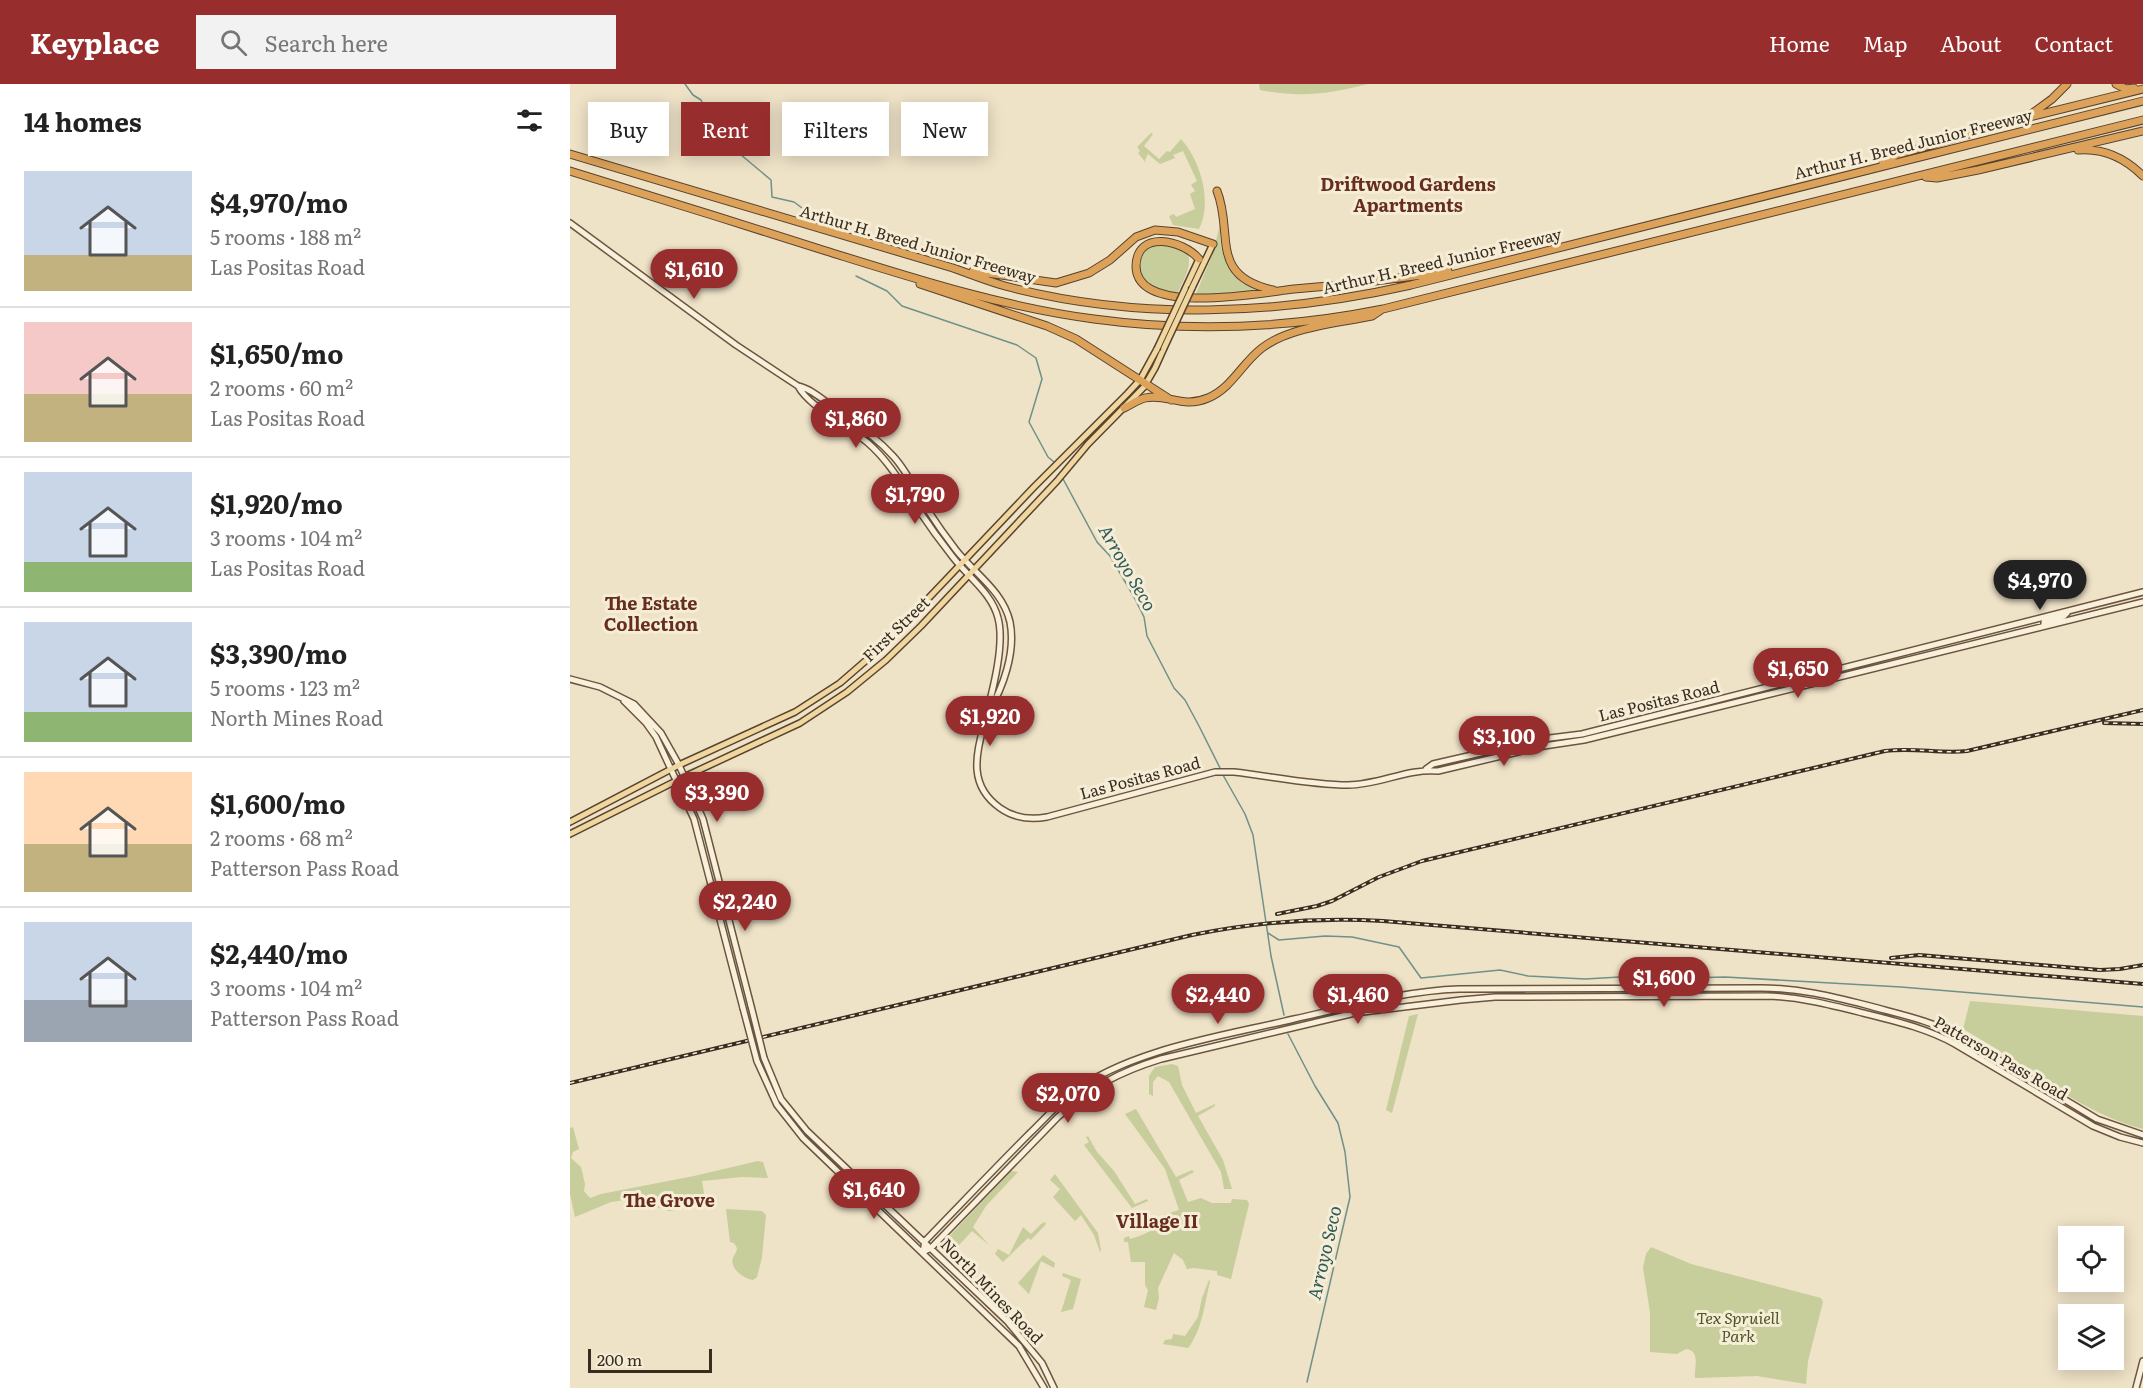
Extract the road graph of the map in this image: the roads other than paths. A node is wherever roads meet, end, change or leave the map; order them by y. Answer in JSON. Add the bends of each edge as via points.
{"nodes":[{"id":1,"x":2067,"y":84,"type":"edge"},
{"id":2,"x":2116,"y":84,"type":"edge"},
{"id":3,"x":2143,"y":89,"type":"edge"},
{"id":4,"x":2143,"y":101,"type":"edge"},
{"id":5,"x":2025,"y":118,"type":"junction"},
{"id":6,"x":2143,"y":120,"type":"edge"},
{"id":7,"x":2143,"y":131,"type":"edge"},
{"id":8,"x":2060,"y":152,"type":"junction"},
{"id":9,"x":570,"y":154,"type":"edge"},
{"id":10,"x":1878,"y":166,"type":"junction"},
{"id":11,"x":570,"y":171,"type":"edge"},
{"id":12,"x":2143,"y":176,"type":"edge"},
{"id":13,"x":1919,"y":177,"type":"junction"},
{"id":14,"x":1217,"y":191,"type":"dead end"},
{"id":15,"x":570,"y":223,"type":"edge"},
{"id":16,"x":1213,"y":244,"type":"joint"},
{"id":17,"x":1199,"y":259,"type":"joint"},
{"id":18,"x":1484,"y":266,"type":"junction"},
{"id":19,"x":953,"y":268,"type":"junction"},
{"id":20,"x":902,"y":275,"type":"junction"},
{"id":21,"x":1279,"y":291,"type":"junction"},
{"id":22,"x":1383,"y":309,"type":"junction"},
{"id":23,"x":1143,"y":382,"type":"junction"},
{"id":24,"x":798,"y":386,"type":"junction"},
{"id":25,"x":1171,"y":400,"type":"junction"},
{"id":26,"x":1124,"y":408,"type":"junction"},
{"id":27,"x":965,"y":561,"type":"junction"},
{"id":28,"x":960,"y":566,"type":"junction"},
{"id":29,"x":973,"y":570,"type":"junction"},
{"id":30,"x":968,"y":575,"type":"junction"},
{"id":31,"x":2143,"y":592,"type":"edge"},
{"id":32,"x":2143,"y":602,"type":"edge"},
{"id":33,"x":2068,"y":611,"type":"junction"},
{"id":34,"x":2044,"y":627,"type":"junction"},
{"id":35,"x":570,"y":679,"type":"edge"},
{"id":36,"x":621,"y":698,"type":"junction"},
{"id":37,"x":986,"y":716,"type":"junction"},
{"id":38,"x":679,"y":765,"type":"junction"},
{"id":39,"x":671,"y":769,"type":"junction"},
{"id":40,"x":1426,"y":770,"type":"junction"},
{"id":41,"x":684,"y":777,"type":"junction"},
{"id":42,"x":676,"y":781,"type":"junction"},
{"id":43,"x":570,"y":822,"type":"edge"},
{"id":44,"x":570,"y":834,"type":"edge"},
{"id":45,"x":2143,"y":1135,"type":"edge"},
{"id":46,"x":2143,"y":1143,"type":"edge"},
{"id":47,"x":925,"y":1241,"type":"junction"},
{"id":48,"x":931,"y":1248,"type":"junction"},
{"id":49,"x":923,"y":1252,"type":"junction"},
{"id":50,"x":2143,"y":1361,"type":"edge"},
{"id":51,"x":1044,"y":1388,"type":"edge"},
{"id":52,"x":1054,"y":1388,"type":"edge"},
{"id":53,"x":2136,"y":1388,"type":"edge"}],
"edges":[{"from":1,"to":5,"type":"highway"},
{"from":2,"to":3,"type":"highway"},
{"from":3,"to":5,"type":"highway"},
{"from":4,"to":10,"type":"highway","name":"Arthur H. Breed Junior Freeway"},
{"from":5,"to":10,"type":"highway","via":[[1896,155]]},
{"from":6,"to":13,"type":"highway","name":"Arthur H. Breed Junior Freeway"},
{"from":7,"to":8,"type":"highway"},
{"from":8,"to":12,"type":"highway","via":[[2103,152],[2131,164]]},
{"from":8,"to":13,"type":"highway","via":[[1937,178]]},
{"from":9,"to":19,"type":"highway","name":"Arthur H. Breed Junior Freeway"},
{"from":10,"to":18,"type":"highway","name":"Arthur H. Breed Junior Freeway"},
{"from":11,"to":20,"type":"highway","name":"Arthur H. Breed Junior Freeway"},
{"from":13,"to":22,"type":"highway","name":"Arthur H. Breed Junior Freeway"},
{"from":14,"to":21,"type":"highway","via":[[1224,241],[1232,263],[1246,280]]},
{"from":15,"to":24,"type":"main road","name":"Las Positas Road"},
{"from":16,"to":19,"type":"highway","via":[[1178,232],[1155,230],[1136,237],[1089,273],[1056,283]]},
{"from":16,"to":23,"type":"main road","name":"First Street","bridge":true,"via":[[1164,348]]},
{"from":17,"to":21,"type":"highway","via":[[1173,242],[1155,241],[1141,251],[1136,266],[1142,282],[1161,293],[1227,298]]},
{"from":17,"to":23,"type":"main road","name":"First Street","bridge":true},
{"from":18,"to":19,"type":"highway","name":"Arthur H. Breed Junior Freeway","via":[[1329,302],[1213,310],[1137,307],[1051,296],[1005,286]]},
{"from":18,"to":21,"type":"highway"},
{"from":20,"to":22,"type":"highway","name":"Arthur H. Breed Junior Freeway","via":[[1049,312],[1178,326],[1262,324]]},
{"from":20,"to":23,"type":"highway","via":[[1047,326],[1076,339]]},
{"from":22,"to":25,"type":"highway","via":[[1372,316],[1281,337],[1260,349],[1219,393],[1190,403]]},
{"from":23,"to":25,"type":"highway"},
{"from":23,"to":26,"type":"main road","name":"First Street"},
{"from":23,"to":27,"type":"main road","name":"First Street","via":[[1061,460]]},
{"from":24,"to":27,"type":"main road","name":"Las Positas Road","via":[[807,388],[871,435],[894,457]]},
{"from":24,"to":28,"type":"main road","name":"Las Positas Road","via":[[802,395],[879,453]]},
{"from":25,"to":26,"type":"highway","via":[[1147,398]]},
{"from":26,"to":29,"type":"main road","name":"First Street"},
{"from":27,"to":28,"type":"main road","name":"First Street"},
{"from":27,"to":29,"type":"main road","name":"Las Positas Road"},
{"from":28,"to":30,"type":"main road","name":"Las Positas Road"},
{"from":28,"to":38,"type":"main road","name":"First Street","via":[[885,644],[826,694]]},
{"from":29,"to":30,"type":"main road","name":"First Street"},
{"from":29,"to":37,"type":"main road","name":"Las Positas Road","via":[[1000,598],[1011,635],[1002,687]]},
{"from":30,"to":37,"type":"main road","name":"Las Positas Road","via":[[994,606],[1000,627]]},
{"from":30,"to":41,"type":"main road","name":"First Street","via":[[915,632],[847,692],[800,723]]},
{"from":31,"to":33,"type":"main road","name":"Las Positas Road"},
{"from":32,"to":34,"type":"main road","name":"Las Positas Road"},
{"from":33,"to":34,"type":"main road","via":[[2064,616],[2044,621]]},
{"from":33,"to":40,"type":"main road","name":"Las Positas Road","via":[[1582,734],[1433,764]]},
{"from":34,"to":40,"type":"main road","name":"Las Positas Road","via":[[1584,740],[1438,771]]},
{"from":35,"to":36,"type":"main road","name":"North Mines Road"},
{"from":36,"to":38,"type":"main road","name":"North Mines Road","via":[[649,718]]},
{"from":36,"to":39,"type":"main road","name":"North Mines Road","via":[[656,737]]},
{"from":37,"to":40,"type":"main road","name":"Las Positas Road","via":[[976,759],[978,778],[993,802],[1022,818],[1047,817],[1208,773],[1234,772],[1348,785]]},
{"from":38,"to":39,"type":"main road","name":"First Street"},
{"from":38,"to":41,"type":"main road","name":"North Mines Road"},
{"from":39,"to":42,"type":"main road","name":"North Mines Road"},
{"from":39,"to":43,"type":"main road","name":"First Street"},
{"from":41,"to":42,"type":"main road","name":"First Street"},
{"from":41,"to":47,"type":"main road","name":"North Mines Road","bridge":true,"via":[[704,819],[764,1058],[781,1099],[807,1131]]},
{"from":42,"to":44,"type":"main road","name":"First Street"},
{"from":42,"to":49,"type":"main road","name":"North Mines Road","bridge":true,"via":[[694,819],[757,1061],[777,1105],[803,1138]]},
{"from":45,"to":47,"type":"main road","name":"Patterson Pass Road","via":[[2089,1114],[1945,1029],[1823,994],[1791,988],[1438,989],[1381,998],[1143,1056],[1106,1072],[1071,1094]]},
{"from":46,"to":48,"type":"main road","name":"Patterson Pass Road","via":[[2093,1126],[1933,1033],[1877,1016],[1795,998],[1767,996],[1495,997],[1375,1010],[1133,1068],[1074,1102]]},
{"from":47,"to":48,"type":"main road","name":"North Mines Road"},
{"from":47,"to":49,"type":"main road"},
{"from":48,"to":49,"type":"main road","name":"Patterson Pass Road"},
{"from":48,"to":52,"type":"main road","name":"North Mines Road","via":[[1007,1321],[1042,1363]]},
{"from":49,"to":51,"type":"main road","name":"North Mines Road","via":[[1019,1346]]},
{"from":50,"to":53,"type":"main road"}]}
